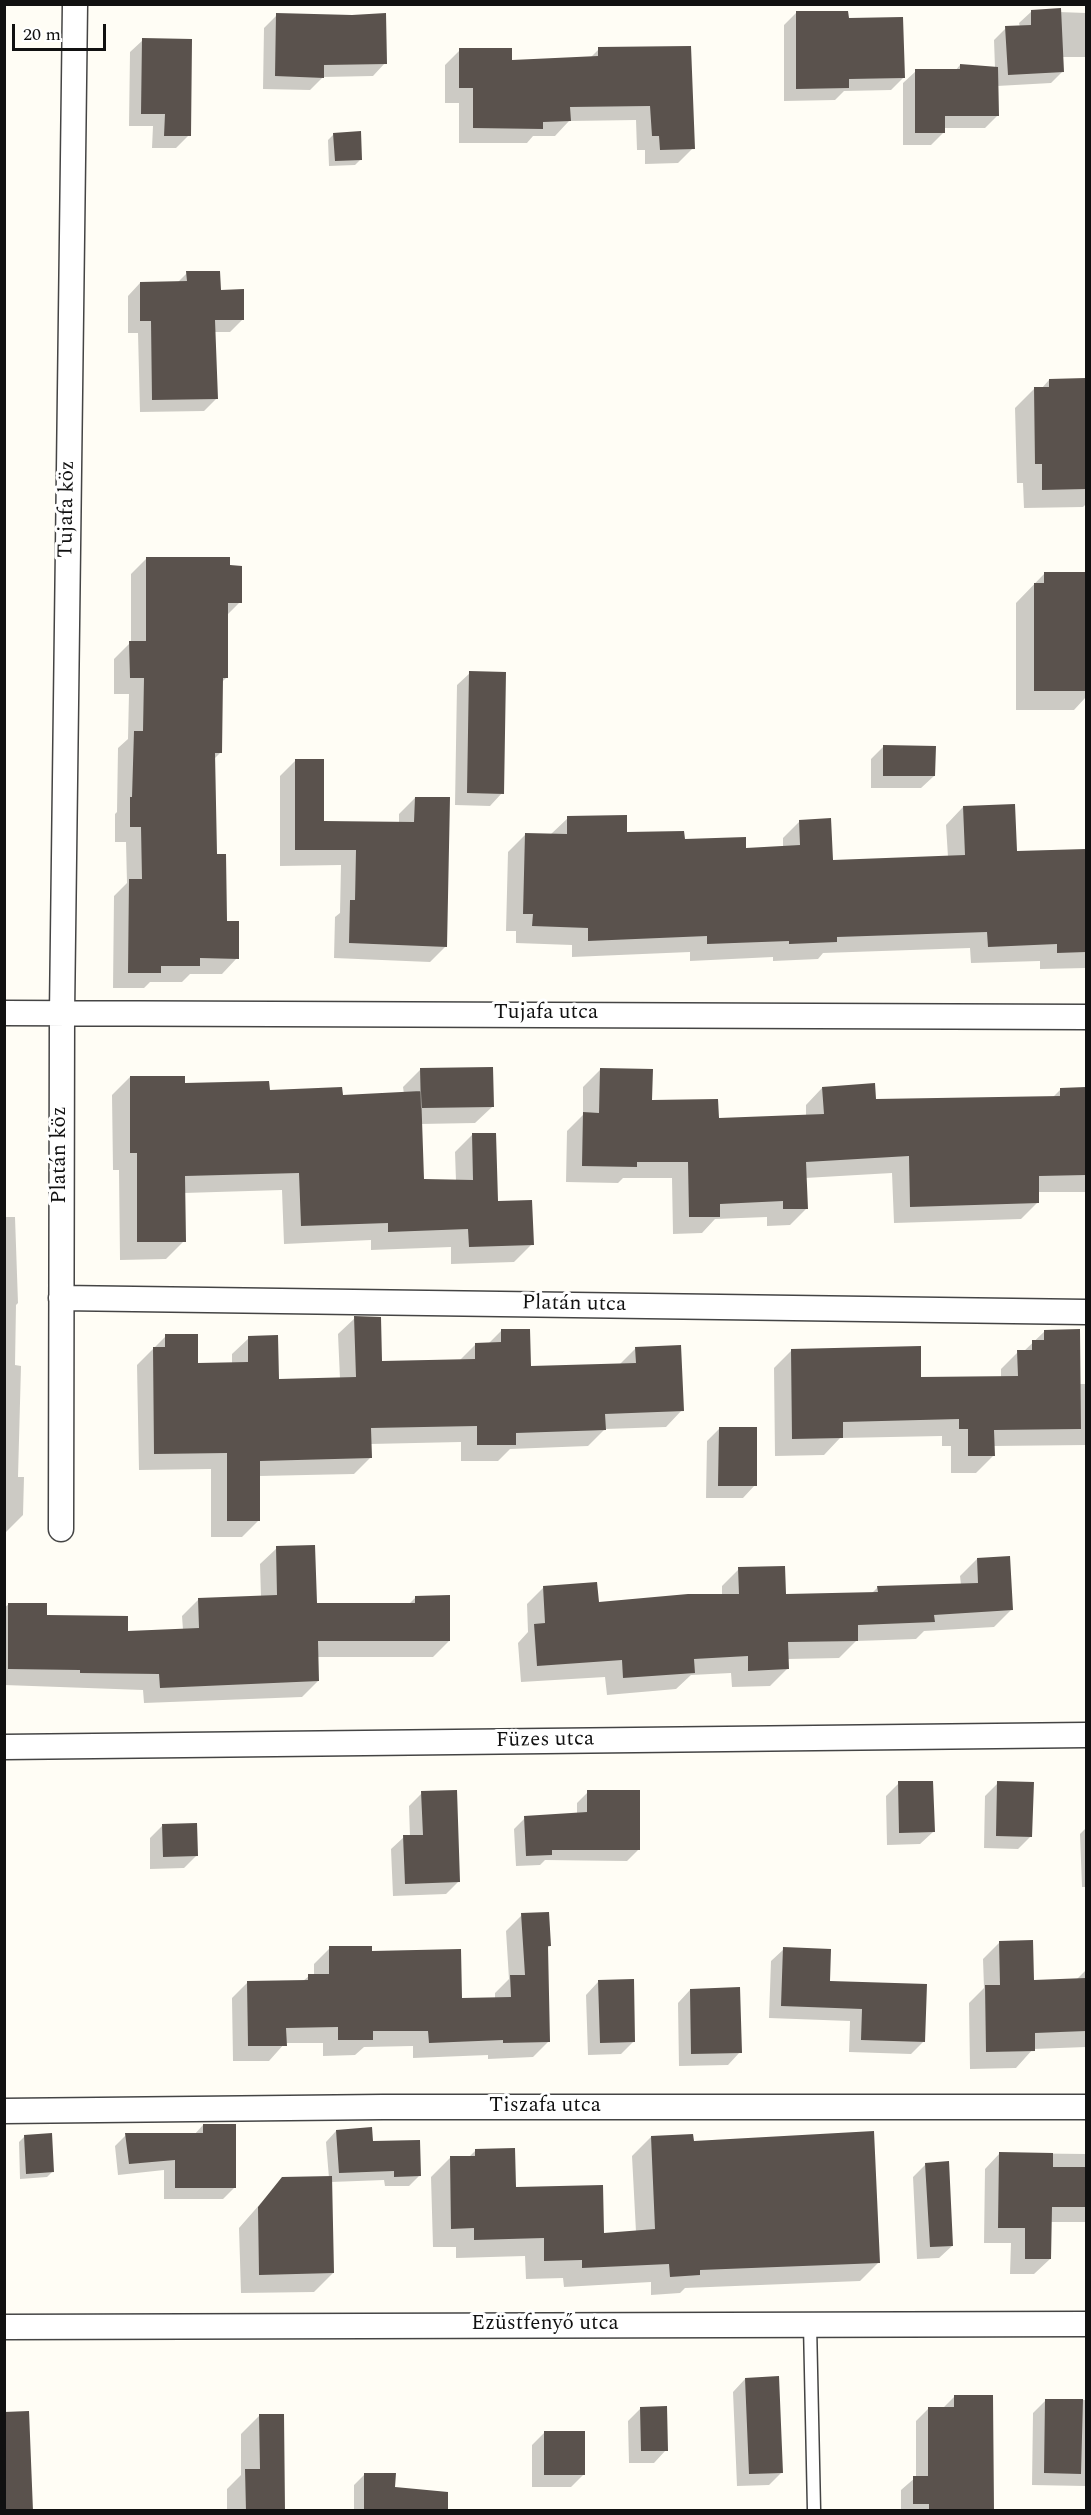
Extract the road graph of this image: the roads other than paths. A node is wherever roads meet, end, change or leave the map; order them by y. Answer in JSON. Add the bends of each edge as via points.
{"nodes":[{"id":1,"x":75,"y":4,"type":"edge"},
{"id":2,"x":4,"y":1013,"type":"edge"},
{"id":3,"x":62,"y":1013,"type":"junction"},
{"id":4,"x":1086,"y":1017,"type":"edge"},
{"id":5,"x":61,"y":1298,"type":"junction"},
{"id":6,"x":1086,"y":1312,"type":"edge"},
{"id":7,"x":61,"y":1529,"type":"dead end"},
{"id":8,"x":1086,"y":1735,"type":"edge"},
{"id":9,"x":4,"y":1748,"type":"edge"},
{"id":10,"x":1086,"y":2107,"type":"edge"},
{"id":11,"x":4,"y":2111,"type":"edge"},
{"id":12,"x":810,"y":2324,"type":"junction"},
{"id":13,"x":1086,"y":2324,"type":"edge"},
{"id":14,"x":4,"y":2327,"type":"edge"},
{"id":15,"x":814,"y":2511,"type":"edge"}],
"edges":[{"from":1,"to":3,"type":"street","name":"Tujafa köz"},
{"from":2,"to":3,"type":"street","name":"Tujafa utca"},
{"from":3,"to":4,"type":"street","name":"Tujafa utca"},
{"from":3,"to":5,"type":"street","name":"Platán köz"},
{"from":5,"to":6,"type":"street","name":"Platán utca"},
{"from":5,"to":7,"type":"street","name":"Platán köz"},
{"from":8,"to":9,"type":"street","name":"Füzes utca"},
{"from":10,"to":11,"type":"street","name":"Tiszafa utca"},
{"from":12,"to":13,"type":"street","name":"Ezüstfenyő utca"},
{"from":12,"to":14,"type":"street","name":"Ezüstfenyő utca"},
{"from":12,"to":15,"type":"lane"}]}
